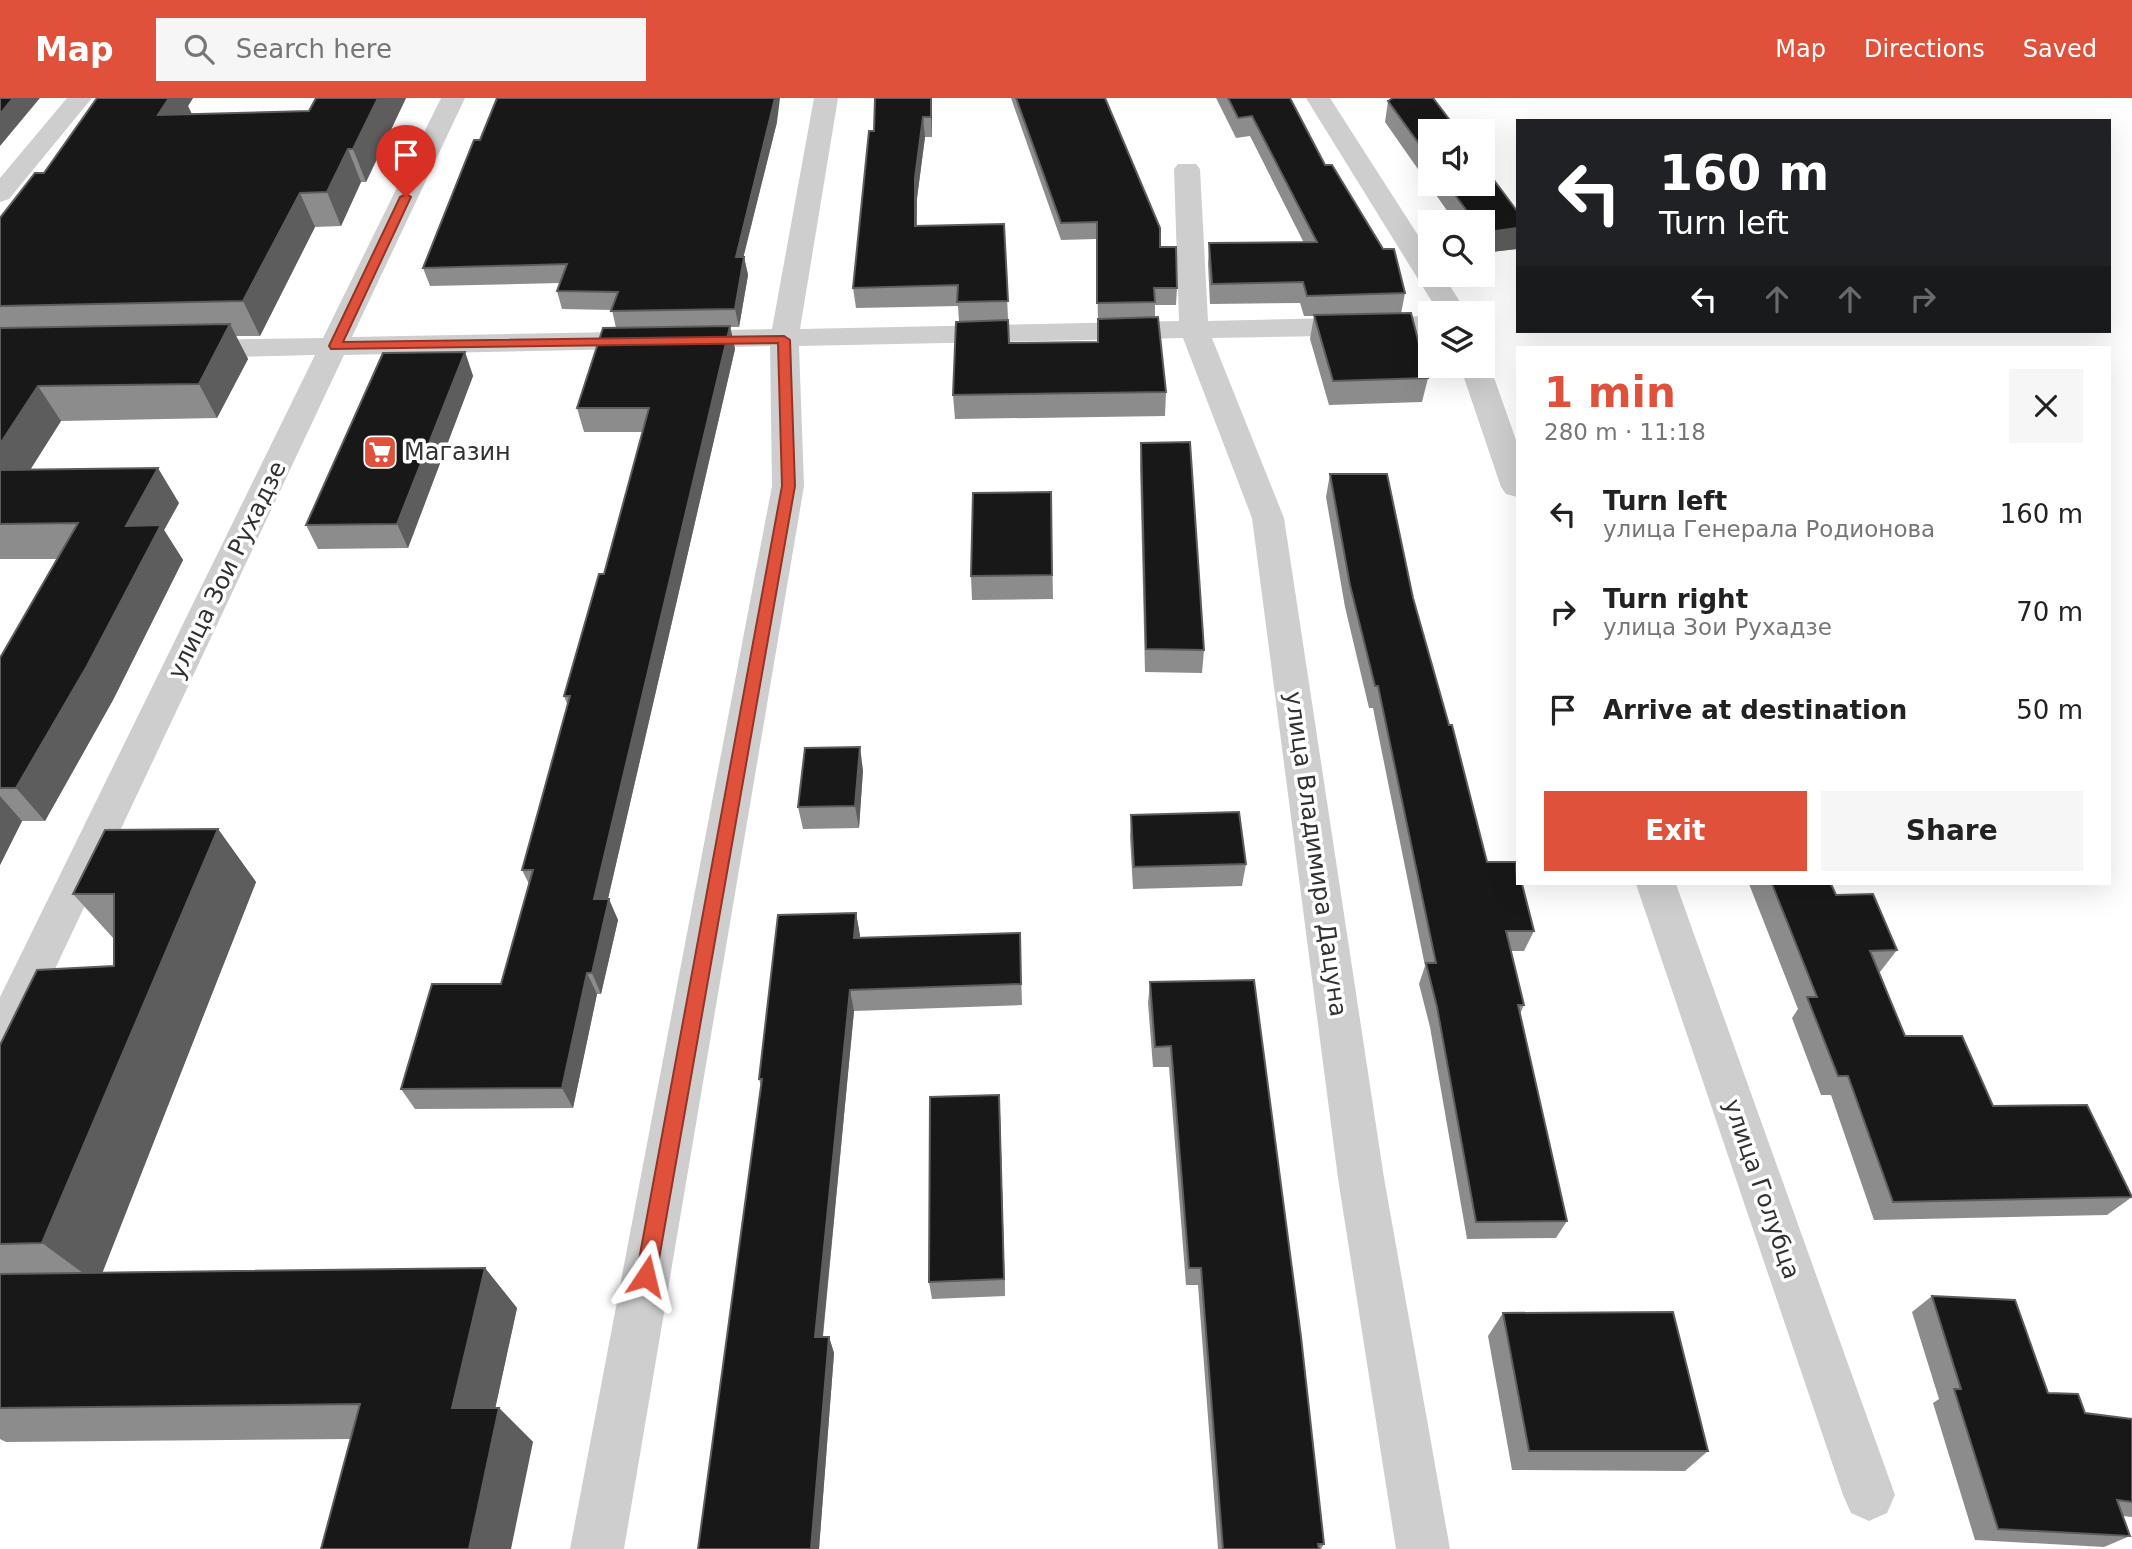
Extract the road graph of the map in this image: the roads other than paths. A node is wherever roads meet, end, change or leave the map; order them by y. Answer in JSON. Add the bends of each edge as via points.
{"nodes":[{"id":1,"x":80,"y":98,"type":"edge"},
{"id":2,"x":453,"y":98,"type":"edge"},
{"id":3,"x":825,"y":98,"type":"edge"},
{"id":4,"x":1318,"y":98,"type":"edge"},
{"id":5,"x":1187,"y":169,"type":"dead end"},
{"id":6,"x":0,"y":194,"type":"edge"},
{"id":7,"x":1446,"y":301,"type":"edge"},
{"id":8,"x":1418,"y":325,"type":"edge"},
{"id":9,"x":1194,"y":329,"type":"junction"},
{"id":10,"x":784,"y":340,"type":"junction"},
{"id":11,"x":335,"y":346,"type":"junction"},
{"id":12,"x":167,"y":349,"type":"edge"},
{"id":13,"x":1479,"y":378,"type":"edge"},
{"id":14,"x":1516,"y":484,"type":"edge"},
{"id":15,"x":1656,"y":885,"type":"edge"},
{"id":16,"x":0,"y":1041,"type":"edge"},
{"id":17,"x":1869,"y":1495,"type":"dead end"},
{"id":18,"x":597,"y":1549,"type":"edge"},
{"id":19,"x":1423,"y":1549,"type":"edge"}],
"edges":[{"from":1,"to":6,"type":"street"},
{"from":2,"to":11,"type":"street","name":"улица Зои Рухадзе"},
{"from":3,"to":10,"type":"street"},
{"from":4,"to":7,"type":"street"},
{"from":5,"to":9,"type":"street","name":"улица Владимира Дацуна"},
{"from":8,"to":9,"type":"street"},
{"from":9,"to":10,"type":"street"},
{"from":9,"to":19,"type":"street","name":"улица Владимира Дацуна","via":[[1268,518],[1361,1178]]},
{"from":10,"to":11,"type":"street"},
{"from":10,"to":18,"type":"street","via":[[789,486]]},
{"from":11,"to":12,"type":"street"},
{"from":11,"to":16,"type":"street","name":"улица Зои Рухадзе"},
{"from":13,"to":14,"type":"street"},
{"from":15,"to":17,"type":"street","name":"улица Голубца"}]}
